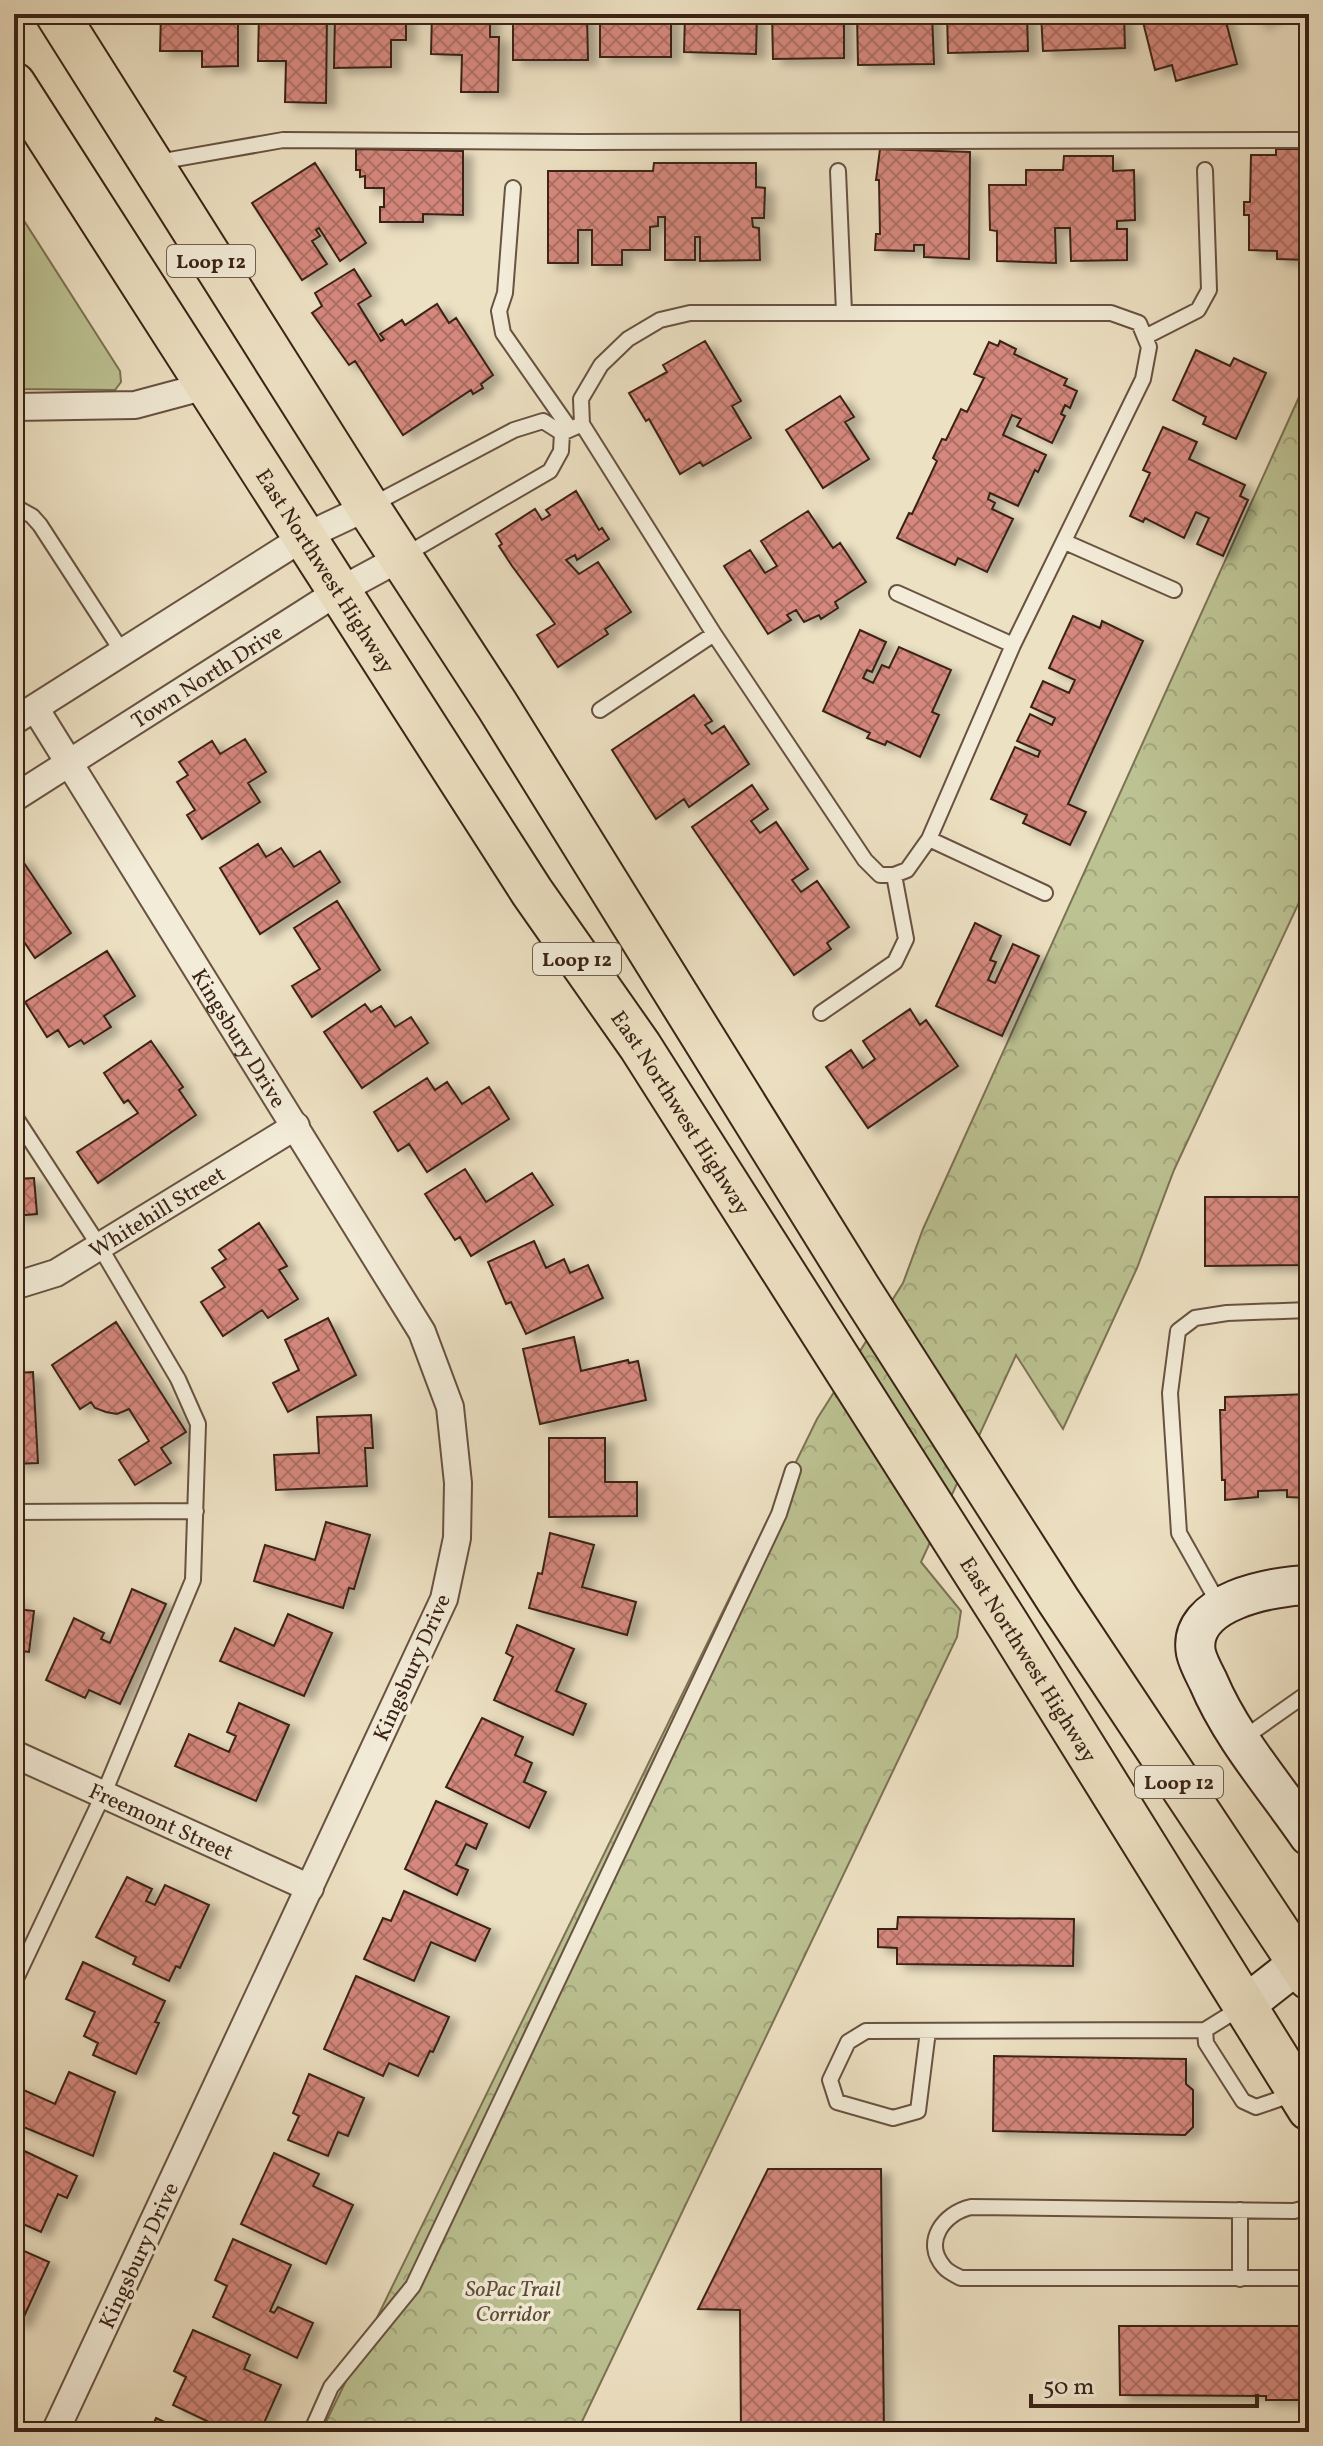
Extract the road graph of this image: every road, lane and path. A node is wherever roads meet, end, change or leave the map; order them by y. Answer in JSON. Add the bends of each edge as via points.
{"nodes":[{"id":1,"x":57,"y":14,"type":"edge"},
{"id":2,"x":19,"y":102,"type":"edge"},
{"id":3,"x":1309,"y":140,"type":"edge"},
{"id":4,"x":150,"y":164,"type":"junction"},
{"id":5,"x":1205,"y":170,"type":"dead end"},
{"id":6,"x":838,"y":171,"type":"dead end"},
{"id":7,"x":513,"y":188,"type":"dead end"},
{"id":8,"x":844,"y":312,"type":"junction"},
{"id":9,"x":1145,"y":337,"type":"junction"},
{"id":10,"x":206,"y":386,"type":"junction"},
{"id":11,"x":14,"y":407,"type":"edge"},
{"id":12,"x":571,"y":429,"type":"junction"},
{"id":13,"x":14,"y":506,"type":"edge"},
{"id":14,"x":368,"y":507,"type":"junction"},
{"id":15,"x":304,"y":537,"type":"junction"},
{"id":16,"x":1065,"y":542,"type":"junction"},
{"id":17,"x":402,"y":557,"type":"junction"},
{"id":18,"x":1174,"y":590,"type":"dead end"},
{"id":19,"x":339,"y":591,"type":"junction"},
{"id":20,"x":897,"y":593,"type":"dead end"},
{"id":21,"x":714,"y":634,"type":"junction"},
{"id":22,"x":1013,"y":645,"type":"junction"},
{"id":23,"x":123,"y":653,"type":"junction"},
{"id":24,"x":600,"y":710,"type":"dead end"},
{"id":25,"x":24,"y":715,"type":"edge"},
{"id":26,"x":68,"y":765,"type":"junction"},
{"id":27,"x":14,"y":798,"type":"edge"},
{"id":28,"x":929,"y":839,"type":"junction"},
{"id":29,"x":894,"y":875,"type":"junction"},
{"id":30,"x":1045,"y":893,"type":"dead end"},
{"id":31,"x":821,"y":1013,"type":"dead end"},
{"id":32,"x":14,"y":1115,"type":"edge"},
{"id":33,"x":296,"y":1126,"type":"junction"},
{"id":34,"x":100,"y":1247,"type":"junction"},
{"id":35,"x":14,"y":1286,"type":"edge"},
{"id":36,"x":1309,"y":1310,"type":"edge"},
{"id":37,"x":793,"y":1470,"type":"dead end"},
{"id":38,"x":196,"y":1511,"type":"junction"},
{"id":39,"x":14,"y":1512,"type":"edge"},
{"id":40,"x":1309,"y":1585,"type":"edge"},
{"id":41,"x":1220,"y":1606,"type":"junction"},
{"id":42,"x":1309,"y":1696,"type":"edge"},
{"id":43,"x":1240,"y":1740,"type":"junction"},
{"id":44,"x":14,"y":1754,"type":"edge"},
{"id":45,"x":104,"y":1793,"type":"junction"},
{"id":46,"x":1307,"y":1828,"type":"edge"},
{"id":47,"x":310,"y":1888,"type":"junction"},
{"id":48,"x":1306,"y":1965,"type":"edge"},
{"id":49,"x":14,"y":1983,"type":"edge"},
{"id":50,"x":1244,"y":2006,"type":"junction"},
{"id":51,"x":1205,"y":2030,"type":"junction"},
{"id":52,"x":928,"y":2031,"type":"junction"},
{"id":53,"x":1304,"y":2101,"type":"edge"},
{"id":54,"x":1309,"y":2207,"type":"edge"},
{"id":55,"x":1240,"y":2210,"type":"junction"},
{"id":56,"x":1309,"y":2278,"type":"edge"},
{"id":57,"x":1240,"y":2279,"type":"junction"},
{"id":58,"x":55,"y":2432,"type":"edge"},
{"id":59,"x":311,"y":2432,"type":"edge"}],
"edges":[{"from":1,"to":4,"type":"main road","number":"Loop 12"},
{"from":2,"to":10,"type":"main road","name":"East Northwest Highway","number":"Loop 12"},
{"from":3,"to":4,"type":"lane","via":[[283,140]]},
{"from":4,"to":14,"type":"main road","number":"Loop 12"},
{"from":5,"to":9,"type":"lane","via":[[1209,290],[1198,310]]},
{"from":6,"to":8,"type":"lane"},
{"from":7,"to":12,"type":"lane","via":[[499,311],[503,333]]},
{"from":8,"to":9,"type":"lane","via":[[1111,313],[1139,323]]},
{"from":8,"to":12,"type":"lane","via":[[690,313],[660,320],[628,339],[601,365]]},
{"from":9,"to":16,"type":"lane","via":[[1149,347],[1143,379]]},
{"from":10,"to":11,"type":"street","via":[[135,405]]},
{"from":10,"to":15,"type":"main road","name":"East Northwest Highway","number":"Loop 12"},
{"from":12,"to":14,"type":"lane","via":[[543,421],[514,430]]},
{"from":12,"to":17,"type":"lane","via":[[550,471]]},
{"from":12,"to":21,"type":"lane"},
{"from":13,"to":23,"type":"lane","via":[[40,525]]},
{"from":14,"to":15,"type":"street"},
{"from":14,"to":17,"type":"main road","number":"Loop 12"},
{"from":15,"to":19,"type":"main road","name":"East Northwest Highway","number":"Loop 12"},
{"from":15,"to":23,"type":"street"},
{"from":16,"to":18,"type":"lane"},
{"from":16,"to":22,"type":"lane"},
{"from":17,"to":19,"type":"street","name":"Town North Drive"},
{"from":17,"to":48,"type":"main road","number":"Loop 12","via":[[1058,1600]]},
{"from":19,"to":26,"type":"street","name":"Town North Drive"},
{"from":19,"to":50,"type":"main road","name":"East Northwest Highway","number":"Loop 12","via":[[532,892],[640,1046]]},
{"from":20,"to":22,"type":"lane"},
{"from":21,"to":24,"type":"lane"},
{"from":21,"to":29,"type":"lane","via":[[865,860],[880,875]]},
{"from":22,"to":28,"type":"lane"},
{"from":23,"to":25,"type":"street"},
{"from":25,"to":26,"type":"street","name":"Kingsbury Drive"},
{"from":26,"to":27,"type":"street","name":"Town North Drive"},
{"from":26,"to":33,"type":"street","name":"Kingsbury Drive"},
{"from":28,"to":29,"type":"lane","via":[[907,870]]},
{"from":28,"to":30,"type":"lane"},
{"from":29,"to":31,"type":"lane","via":[[906,939],[895,962]]},
{"from":32,"to":34,"type":"lane"},
{"from":33,"to":34,"type":"street","name":"Whitehill Street"},
{"from":33,"to":47,"type":"street","name":"Kingsbury Drive","via":[[422,1332],[450,1407],[458,1483],[457,1538],[444,1599]]},
{"from":34,"to":35,"type":"street","name":"Whitehill Street","via":[[56,1273]]},
{"from":34,"to":38,"type":"lane","via":[[178,1379],[198,1424]]},
{"from":36,"to":41,"type":"lane","via":[[1195,1318],[1178,1331],[1170,1393],[1179,1533]]},
{"from":37,"to":59,"type":"lane","via":[[779,1514],[413,2286],[331,2387]]},
{"from":38,"to":39,"type":"lane"},
{"from":38,"to":45,"type":"lane","via":[[193,1580]]},
{"from":40,"to":41,"type":"street","via":[[1286,1586]]},
{"from":41,"to":43,"type":"street","via":[[1199,1627],[1195,1652]]},
{"from":42,"to":43,"type":"lane"},
{"from":43,"to":46,"type":"street"},
{"from":44,"to":45,"type":"street","name":"Freemont Street"},
{"from":45,"to":47,"type":"street","name":"Freemont Street"},
{"from":45,"to":49,"type":"lane"},
{"from":47,"to":58,"type":"street","name":"Kingsbury Drive"},
{"from":48,"to":50,"type":"street"},
{"from":50,"to":51,"type":"lane"},
{"from":50,"to":53,"type":"main road","name":"East Northwest Highway","number":"Loop 12"},
{"from":51,"to":52,"type":"lane"},
{"from":51,"to":53,"type":"lane","via":[[1206,2043],[1243,2101],[1256,2107]]},
{"from":52,"to":52,"type":"lane","via":[[866,2031],[848,2042],[830,2080],[837,2102],[893,2118],[918,2111]]},
{"from":54,"to":55,"type":"lane"},
{"from":55,"to":57,"type":"lane"},
{"from":55,"to":57,"type":"lane","via":[[971,2207],[955,2211],[936,2239],[945,2269],[961,2278]]},
{"from":56,"to":57,"type":"lane"}]}
